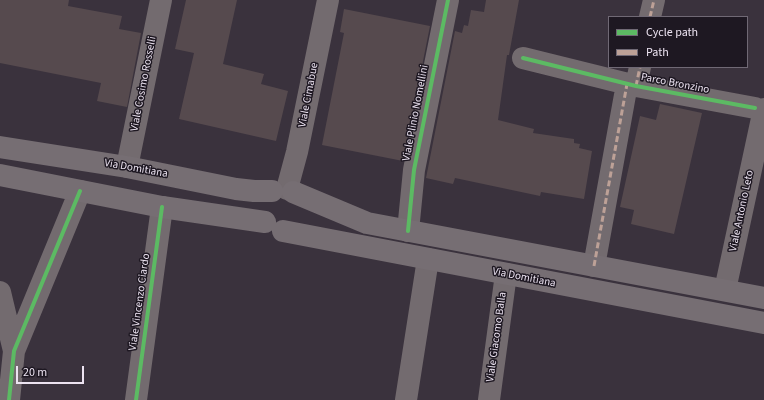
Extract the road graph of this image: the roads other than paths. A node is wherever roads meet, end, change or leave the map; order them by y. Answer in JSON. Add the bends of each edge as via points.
{"nodes":[{"id":1,"x":161,"y":0,"type":"edge"},
{"id":2,"x":328,"y":0,"type":"edge"},
{"id":3,"x":448,"y":0,"type":"edge"},
{"id":4,"x":654,"y":0,"type":"edge"},
{"id":5,"x":650,"y":16,"type":"edge"},
{"id":6,"x":523,"y":58,"type":"dead end"},
{"id":7,"x":634,"y":79,"type":"edge"},
{"id":8,"x":759,"y":109,"type":"edge"},
{"id":9,"x":0,"y":148,"type":"edge"},
{"id":10,"x":127,"y":167,"type":"junction"},
{"id":11,"x":0,"y":175,"type":"edge"},
{"id":12,"x":80,"y":191,"type":"junction"},
{"id":13,"x":284,"y":191,"type":"junction"},
{"id":14,"x":162,"y":207,"type":"junction"},
{"id":15,"x":274,"y":227,"type":"junction"},
{"id":16,"x":408,"y":231,"type":"junction"},
{"id":17,"x":428,"y":259,"type":"junction"},
{"id":18,"x":594,"y":266,"type":"junction"},
{"id":19,"x":506,"y":274,"type":"junction"},
{"id":20,"x":725,"y":290,"type":"junction"},
{"id":21,"x":0,"y":292,"type":"edge"},
{"id":22,"x":764,"y":298,"type":"edge"},
{"id":23,"x":764,"y":323,"type":"edge"},
{"id":24,"x":14,"y":351,"type":"junction"},
{"id":25,"x":9,"y":400,"type":"edge"},
{"id":26,"x":136,"y":400,"type":"edge"},
{"id":27,"x":406,"y":400,"type":"edge"},
{"id":28,"x":488,"y":400,"type":"edge"}],
"edges":[{"from":1,"to":10,"type":"street","name":"Viale Cosimo Rosselli"},
{"from":2,"to":13,"type":"street","name":"Viale Cimabue","via":[[297,152]]},
{"from":3,"to":16,"type":"street","name":"Viale Plinio Nomellini","via":[[414,170]]},
{"from":4,"to":5,"type":"street"},
{"from":6,"to":7,"type":"street","name":"Parco Bronzino"},
{"from":7,"to":8,"type":"street","name":"Parco Bronzino"},
{"from":7,"to":18,"type":"street","name":"Parco Bronzino"},
{"from":8,"to":20,"type":"street","name":"Viale Antonio Leto"},
{"from":9,"to":10,"type":"main road","name":"Via Domitiana"},
{"from":10,"to":13,"type":"main road","name":"Via Domitiana","via":[[236,189]]},
{"from":11,"to":12,"type":"main road","name":"Via Domitiana"},
{"from":12,"to":14,"type":"main road","name":"Via Domitiana"},
{"from":12,"to":24,"type":"street"},
{"from":13,"to":15,"type":"main road","via":[[266,196],[261,209],[262,216]]},
{"from":13,"to":15,"type":"main road","via":[[298,196],[303,208],[302,215],[300,221],[290,229]]},
{"from":13,"to":16,"type":"main road","name":"Via Domitiana","via":[[367,223]]},
{"from":14,"to":15,"type":"main road","name":"Via Domitiana"},
{"from":14,"to":26,"type":"street","name":"Viale Vincenzo Ciardo"},
{"from":15,"to":17,"type":"main road","name":"Via Domitiana"},
{"from":16,"to":18,"type":"main road","name":"Via Domitiana"},
{"from":17,"to":19,"type":"main road","name":"Via Domitiana"},
{"from":17,"to":27,"type":"street"},
{"from":18,"to":20,"type":"main road","name":"Via Domitiana"},
{"from":19,"to":23,"type":"main road","name":"Via Domitiana"},
{"from":19,"to":28,"type":"street","name":"Viale Giacomo Balla"},
{"from":20,"to":22,"type":"main road","name":"Via Domitiana"},
{"from":21,"to":24,"type":"street"},
{"from":24,"to":25,"type":"street"}]}
